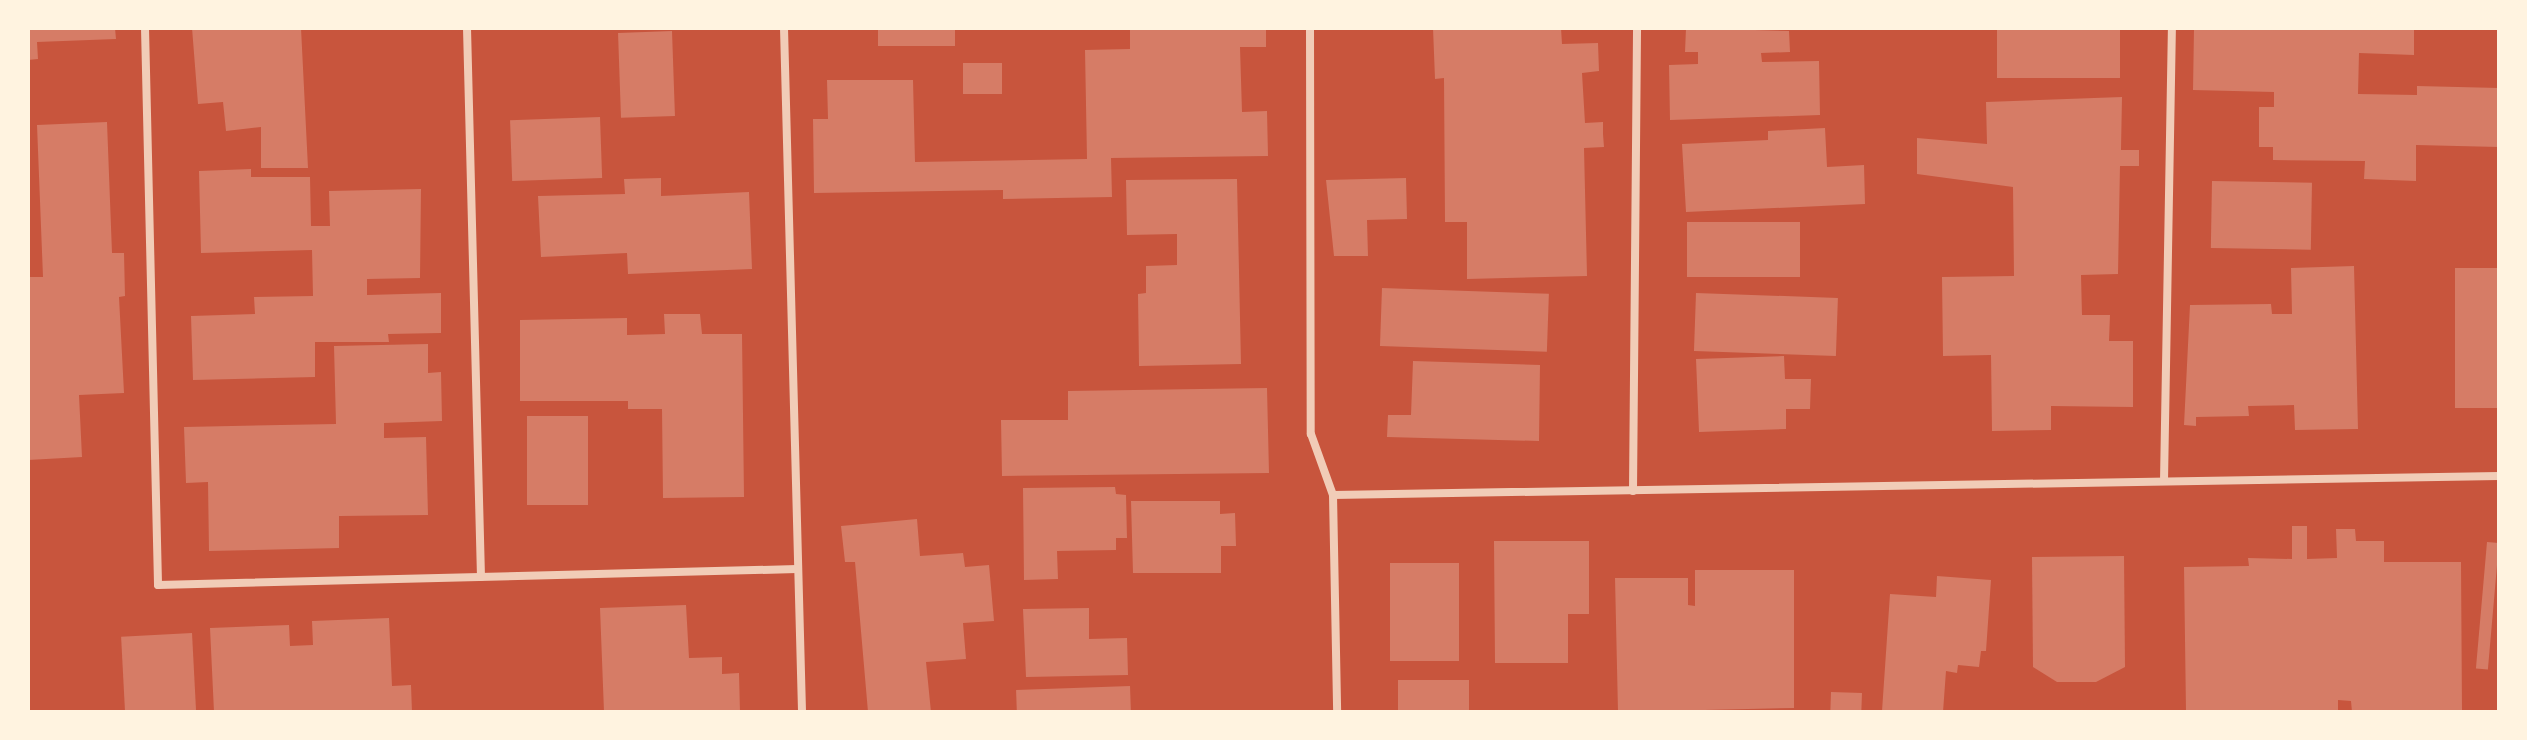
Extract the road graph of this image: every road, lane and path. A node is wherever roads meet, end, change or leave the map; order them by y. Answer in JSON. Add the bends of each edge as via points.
{"nodes":[{"id":1,"x":145,"y":28,"type":"edge"},
{"id":2,"x":467,"y":28,"type":"edge"},
{"id":3,"x":784,"y":28,"type":"edge"},
{"id":4,"x":1310,"y":28,"type":"edge"},
{"id":5,"x":1637,"y":28,"type":"edge"},
{"id":6,"x":2172,"y":28,"type":"edge"},
{"id":7,"x":2499,"y":476,"type":"edge"},
{"id":8,"x":2164,"y":481,"type":"junction"},
{"id":9,"x":1633,"y":491,"type":"junction"},
{"id":10,"x":1333,"y":495,"type":"junction"},
{"id":11,"x":797,"y":569,"type":"junction"},
{"id":12,"x":481,"y":577,"type":"junction"},
{"id":13,"x":802,"y":712,"type":"edge"},
{"id":14,"x":1337,"y":712,"type":"edge"}],
"edges":[{"from":1,"to":12,"type":"street","via":[[158,585]]},
{"from":2,"to":12,"type":"street"},
{"from":3,"to":11,"type":"street"},
{"from":4,"to":10,"type":"street","via":[[1311,434]]},
{"from":5,"to":9,"type":"street"},
{"from":6,"to":8,"type":"street"},
{"from":7,"to":8,"type":"street"},
{"from":8,"to":9,"type":"street"},
{"from":9,"to":10,"type":"street"},
{"from":10,"to":14,"type":"street"},
{"from":11,"to":12,"type":"street"},
{"from":11,"to":13,"type":"street"}]}
